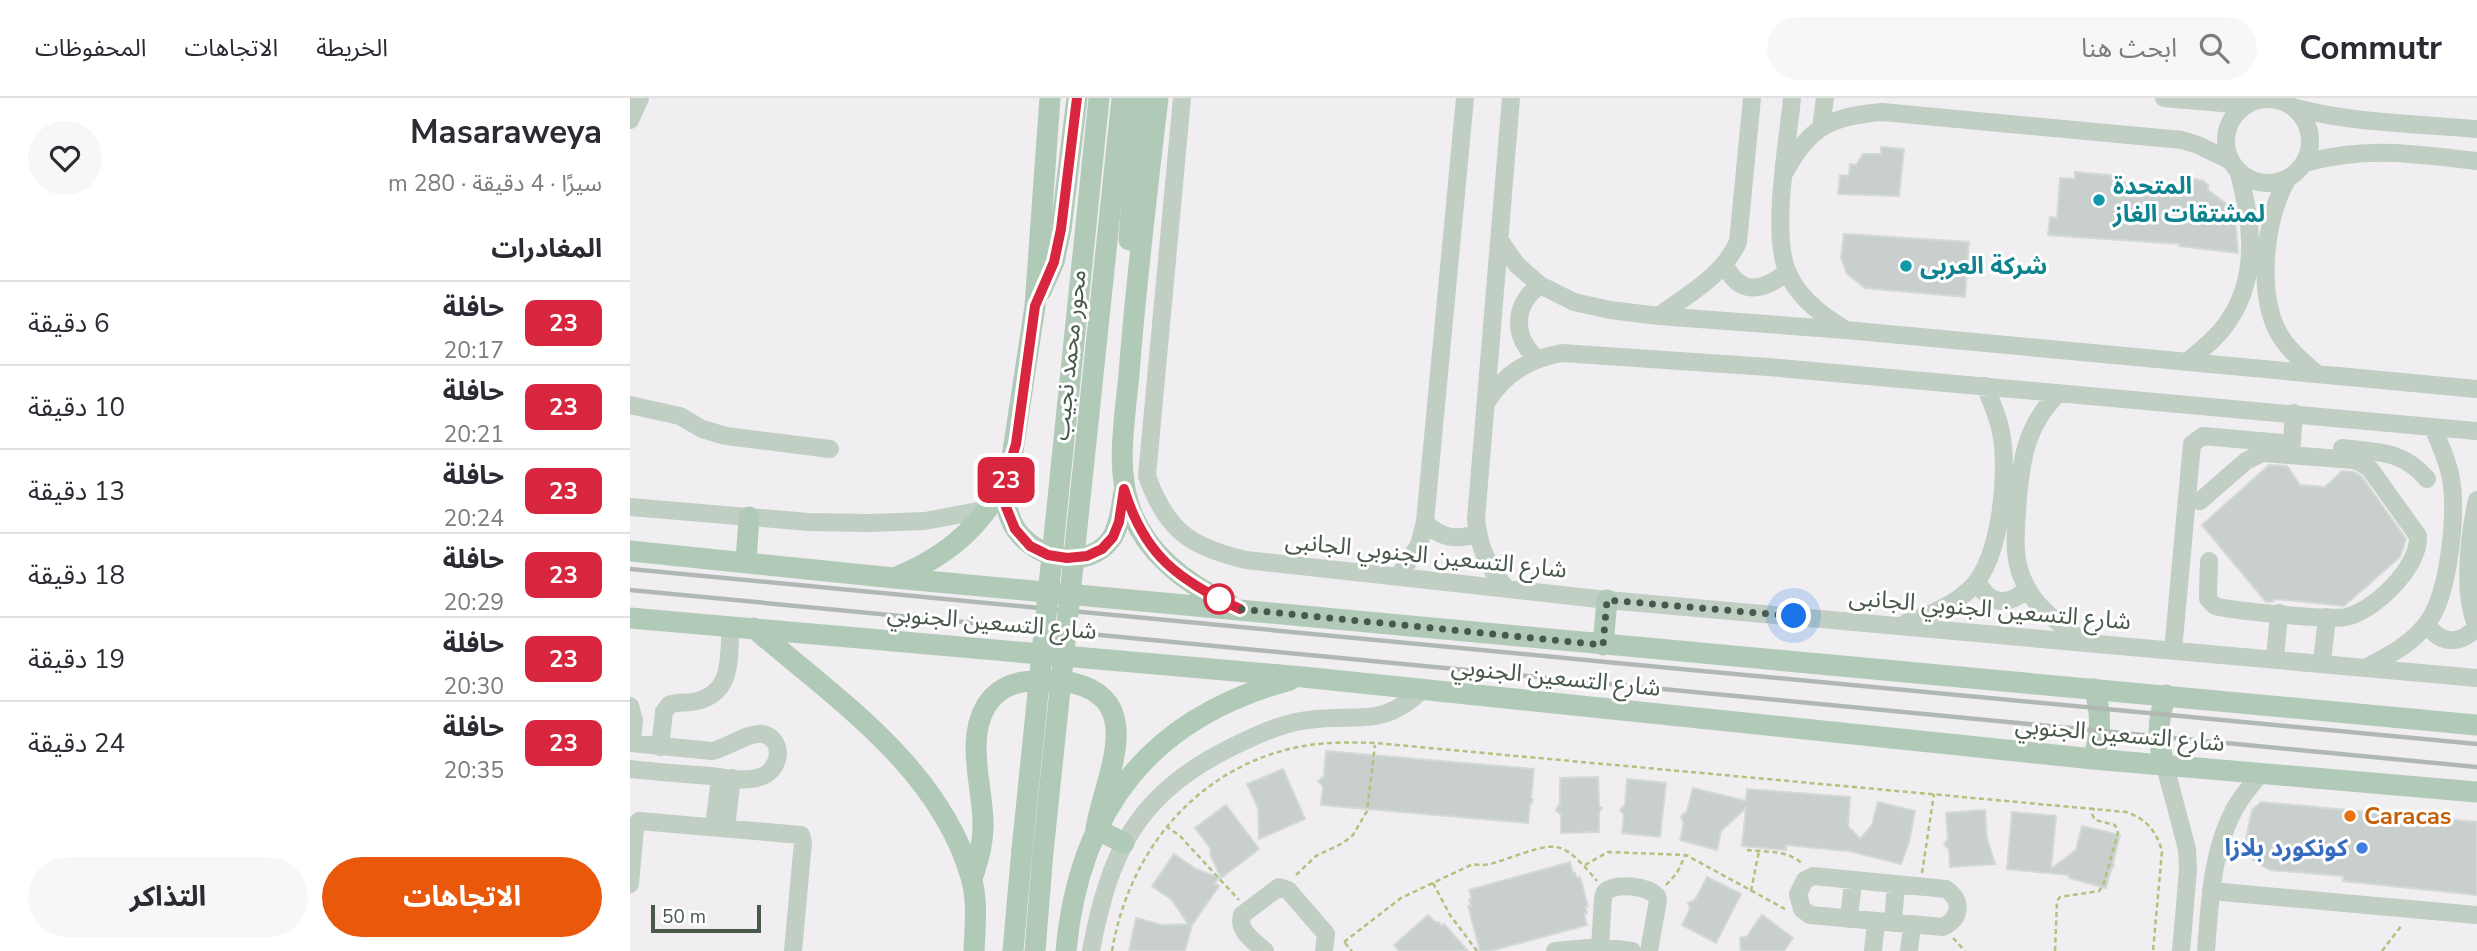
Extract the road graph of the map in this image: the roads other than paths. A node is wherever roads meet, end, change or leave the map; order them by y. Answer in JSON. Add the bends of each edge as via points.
{"nodes":[{"id":1,"x":640,"y":98,"type":"edge"},
{"id":2,"x":1050,"y":98,"type":"edge"},
{"id":3,"x":1077,"y":98,"type":"edge"},
{"id":4,"x":1099,"y":98,"type":"edge"},
{"id":5,"x":1122,"y":98,"type":"edge"},
{"id":6,"x":1140,"y":98,"type":"edge"},
{"id":7,"x":1158,"y":98,"type":"edge"},
{"id":8,"x":1182,"y":98,"type":"edge"},
{"id":9,"x":1465,"y":98,"type":"edge"},
{"id":10,"x":1511,"y":98,"type":"edge"},
{"id":11,"x":1752,"y":98,"type":"edge"},
{"id":12,"x":1792,"y":98,"type":"edge"},
{"id":13,"x":1825,"y":98,"type":"edge"},
{"id":14,"x":2164,"y":98,"type":"edge"},
{"id":15,"x":2245,"y":105,"type":"junction"},
{"id":16,"x":2296,"y":108,"type":"junction"},
{"id":17,"x":630,"y":120,"type":"edge"},
{"id":18,"x":1821,"y":128,"type":"junction"},
{"id":19,"x":2477,"y":129,"type":"edge"},
{"id":20,"x":2477,"y":161,"type":"edge"},
{"id":21,"x":2304,"y":163,"type":"junction"},
{"id":22,"x":2234,"y":166,"type":"junction"},
{"id":23,"x":1785,"y":172,"type":"junction"},
{"id":24,"x":2288,"y":178,"type":"junction"},
{"id":25,"x":1500,"y":241,"type":"junction"},
{"id":26,"x":1725,"y":264,"type":"junction"},
{"id":27,"x":1787,"y":272,"type":"junction"},
{"id":28,"x":1540,"y":285,"type":"junction"},
{"id":29,"x":1035,"y":306,"type":"junction"},
{"id":30,"x":1133,"y":315,"type":"junction"},
{"id":31,"x":1659,"y":316,"type":"junction"},
{"id":32,"x":1846,"y":330,"type":"junction"},
{"id":33,"x":1537,"y":359,"type":"junction"},
{"id":34,"x":2188,"y":361,"type":"junction"},
{"id":35,"x":2317,"y":374,"type":"junction"},
{"id":36,"x":1985,"y":386,"type":"junction"},
{"id":37,"x":2477,"y":389,"type":"edge"},
{"id":38,"x":2059,"y":393,"type":"junction"},
{"id":39,"x":1486,"y":403,"type":"junction"},
{"id":40,"x":630,"y":405,"type":"edge"},
{"id":41,"x":2294,"y":413,"type":"junction"},
{"id":42,"x":2339,"y":418,"type":"junction"},
{"id":43,"x":2433,"y":428,"type":"junction"},
{"id":44,"x":2477,"y":431,"type":"edge"},
{"id":45,"x":830,"y":449,"type":"dead end"},
{"id":46,"x":2291,"y":449,"type":"junction"},
{"id":47,"x":2337,"y":453,"type":"junction"},
{"id":48,"x":2427,"y":479,"type":"dead end"},
{"id":49,"x":1004,"y":484,"type":"junction"},
{"id":50,"x":1124,"y":489,"type":"junction"},
{"id":51,"x":2477,"y":500,"type":"edge"},
{"id":52,"x":2200,"y":501,"type":"dead end"},
{"id":53,"x":630,"y":507,"type":"edge"},
{"id":54,"x":989,"y":509,"type":"junction"},
{"id":55,"x":749,"y":517,"type":"junction"},
{"id":56,"x":1425,"y":522,"type":"junction"},
{"id":57,"x":1478,"y":533,"type":"junction"},
{"id":58,"x":630,"y":551,"type":"edge"},
{"id":59,"x":2209,"y":561,"type":"dead end"},
{"id":60,"x":746,"y":562,"type":"junction"},
{"id":61,"x":1398,"y":577,"type":"junction"},
{"id":62,"x":894,"y":578,"type":"junction"},
{"id":63,"x":1977,"y":582,"type":"junction"},
{"id":64,"x":1507,"y":589,"type":"junction"},
{"id":65,"x":2026,"y":589,"type":"junction"},
{"id":66,"x":1607,"y":600,"type":"junction"},
{"id":67,"x":1240,"y":609,"type":"junction"},
{"id":68,"x":2278,"y":613,"type":"junction"},
{"id":69,"x":2326,"y":617,"type":"junction"},
{"id":70,"x":630,"y":618,"type":"edge"},
{"id":71,"x":2427,"y":624,"type":"junction"},
{"id":72,"x":1900,"y":625,"type":"junction"},
{"id":73,"x":731,"y":626,"type":"junction"},
{"id":74,"x":2477,"y":627,"type":"edge"},
{"id":75,"x":754,"y":628,"type":"junction"},
{"id":76,"x":2084,"y":642,"type":"junction"},
{"id":77,"x":1603,"y":645,"type":"junction"},
{"id":78,"x":2173,"y":650,"type":"junction"},
{"id":79,"x":2275,"y":658,"type":"junction"},
{"id":80,"x":2322,"y":662,"type":"junction"},
{"id":81,"x":2367,"y":667,"type":"junction"},
{"id":82,"x":1303,"y":677,"type":"junction"},
{"id":83,"x":2477,"y":678,"type":"edge"},
{"id":84,"x":2094,"y":689,"type":"junction"},
{"id":85,"x":1422,"y":690,"type":"junction"},
{"id":86,"x":2166,"y":695,"type":"junction"},
{"id":87,"x":630,"y":706,"type":"edge"},
{"id":88,"x":2477,"y":724,"type":"edge"},
{"id":89,"x":631,"y":743,"type":"edge"},
{"id":90,"x":660,"y":747,"type":"junction"},
{"id":91,"x":2093,"y":759,"type":"junction"},
{"id":92,"x":2165,"y":766,"type":"junction"},
{"id":93,"x":630,"y":769,"type":"edge"},
{"id":94,"x":2261,"y":773,"type":"junction"},
{"id":95,"x":726,"y":778,"type":"junction"},
{"id":96,"x":2477,"y":792,"type":"edge"},
{"id":97,"x":720,"y":827,"type":"junction"},
{"id":98,"x":1096,"y":829,"type":"junction"},
{"id":99,"x":1125,"y":843,"type":"junction"},
{"id":100,"x":1032,"y":850,"type":"junction"},
{"id":101,"x":972,"y":879,"type":"junction"},
{"id":102,"x":1853,"y":881,"type":"junction"},
{"id":103,"x":630,"y":884,"type":"edge"},
{"id":104,"x":1896,"y":884,"type":"junction"},
{"id":105,"x":2211,"y":891,"type":"junction"},
{"id":106,"x":2477,"y":915,"type":"edge"},
{"id":107,"x":1849,"y":919,"type":"junction"},
{"id":108,"x":1884,"y":922,"type":"junction"},
{"id":109,"x":1912,"y":925,"type":"junction"},
{"id":110,"x":1600,"y":947,"type":"junction"},
{"id":111,"x":793,"y":951,"type":"edge"},
{"id":112,"x":974,"y":951,"type":"edge"},
{"id":113,"x":1013,"y":951,"type":"edge"},
{"id":114,"x":1034,"y":951,"type":"edge"},
{"id":115,"x":1066,"y":951,"type":"edge"},
{"id":116,"x":1091,"y":951,"type":"edge"},
{"id":117,"x":1265,"y":951,"type":"edge"},
{"id":118,"x":1324,"y":951,"type":"edge"},
{"id":119,"x":1555,"y":951,"type":"edge"},
{"id":120,"x":1632,"y":951,"type":"edge"},
{"id":121,"x":1649,"y":951,"type":"edge"},
{"id":122,"x":1873,"y":951,"type":"edge"},
{"id":123,"x":1909,"y":951,"type":"edge"},
{"id":124,"x":2181,"y":951,"type":"edge"},
{"id":125,"x":2206,"y":951,"type":"edge"}],
"edges":[{"from":1,"to":17,"type":"street"},
{"from":2,"to":29,"type":"main road"},
{"from":3,"to":29,"type":"main road","via":[[1061,229],[1054,262]]},
{"from":4,"to":100,"type":"main road","name":"محور محمد نجيب","bridge":true},
{"from":5,"to":100,"type":"main road","name":"محور محمد نجيب","bridge":true},
{"from":6,"to":30,"type":"main road","via":[[1129,243]]},
{"from":7,"to":30,"type":"main road"},
{"from":8,"to":61,"type":"street","name":"شارع التسعين الجنوبي الجانبى","via":[[1147,476],[1157,503],[1174,526],[1195,543],[1220,554]]},
{"from":9,"to":56,"type":"street"},
{"from":10,"to":25,"type":"street"},
{"from":11,"to":26,"type":"street","via":[[1738,242]]},
{"from":12,"to":23,"type":"street"},
{"from":13,"to":18,"type":"street"},
{"from":14,"to":15,"type":"street"},
{"from":15,"to":16,"type":"street","via":[[2271,99]]},
{"from":15,"to":22,"type":"street","via":[[2227,130],[2226,146]]},
{"from":16,"to":19,"type":"street","via":[[2345,118]]},
{"from":16,"to":21,"type":"street","via":[[2311,140]]},
{"from":18,"to":22,"type":"street","via":[[1857,114],[1882,112],[2182,140]]},
{"from":18,"to":23,"type":"street","via":[[1797,149]]},
{"from":20,"to":21,"type":"street","via":[[2386,152]]},
{"from":21,"to":24,"type":"street"},
{"from":22,"to":24,"type":"street","via":[[2262,183]]},
{"from":22,"to":34,"type":"street","via":[[2251,229],[2248,278],[2227,324]]},
{"from":23,"to":27,"type":"street","via":[[1780,219]]},
{"from":24,"to":35,"type":"street","via":[[2271,225],[2267,298],[2278,333]]},
{"from":25,"to":28,"type":"street","via":[[1517,265]]},
{"from":25,"to":39,"type":"street"},
{"from":26,"to":27,"type":"street","via":[[1735,281],[1753,288],[1772,285]]},
{"from":26,"to":31,"type":"street"},
{"from":27,"to":32,"type":"street","via":[[1823,316]]},
{"from":28,"to":31,"type":"street","via":[[1574,302]]},
{"from":28,"to":33,"type":"street","via":[[1522,304],[1518,321],[1521,338]]},
{"from":29,"to":49,"type":"main road","via":[[1016,444]]},
{"from":30,"to":50,"type":"main road"},
{"from":31,"to":32,"type":"street"},
{"from":32,"to":34,"type":"street"},
{"from":33,"to":36,"type":"street","via":[[1562,353]]},
{"from":33,"to":39,"type":"street","via":[[1503,380]]},
{"from":34,"to":35,"type":"street"},
{"from":35,"to":37,"type":"street"},
{"from":36,"to":38,"type":"street"},
{"from":36,"to":63,"type":"street","via":[[1998,418],[2004,462],[1998,533]]},
{"from":38,"to":41,"type":"street"},
{"from":38,"to":65,"type":"street","via":[[2034,424],[2021,464],[2015,550]]},
{"from":39,"to":57,"type":"street"},
{"from":40,"to":45,"type":"street","via":[[672,414],[726,436]]},
{"from":41,"to":42,"type":"street"},
{"from":41,"to":46,"type":"street"},
{"from":42,"to":43,"type":"street"},
{"from":42,"to":47,"type":"street"},
{"from":43,"to":44,"type":"street"},
{"from":43,"to":71,"type":"street","via":[[2451,479],[2453,513],[2442,594]]},
{"from":46,"to":47,"type":"street"},
{"from":46,"to":52,"type":"street","via":[[2253,456]]},
{"from":46,"to":78,"type":"street","via":[[2203,436],[2192,444]]},
{"from":47,"to":48,"type":"street","via":[[2389,453],[2404,458]]},
{"from":47,"to":69,"type":"street","via":[[2370,469],[2417,531],[2419,541],[2406,571],[2394,585],[2358,613]]},
{"from":49,"to":50,"type":"main road","via":[[1006,507],[1015,529],[1030,546],[1067,558],[1087,556],[1113,537]]},
{"from":49,"to":54,"type":"main road"},
{"from":50,"to":67,"type":"main road","via":[[1137,525],[1166,563],[1206,593]]},
{"from":51,"to":74,"type":"street","via":[[2467,583]]},
{"from":53,"to":55,"type":"street"},
{"from":54,"to":55,"type":"street","via":[[911,522]]},
{"from":54,"to":62,"type":"main road","via":[[950,550]]},
{"from":55,"to":60,"type":"main road"},
{"from":56,"to":57,"type":"street","via":[[1453,538]]},
{"from":56,"to":61,"type":"street","via":[[1419,545]]},
{"from":57,"to":64,"type":"street","via":[[1489,566]]},
{"from":58,"to":60,"type":"main road","name":"شارع التسعين الجنوبي"},
{"from":59,"to":68,"type":"street","via":[[2207,594],[2215,606]]},
{"from":60,"to":62,"type":"main road","name":"شارع التسعين الجنوبي"},
{"from":61,"to":64,"type":"street","name":"شارع التسعين الجنوبي الجانبى"},
{"from":62,"to":67,"type":"main road","name":"شارع التسعين الجنوبي"},
{"from":63,"to":65,"type":"street","via":[[1993,600],[2006,601]]},
{"from":63,"to":72,"type":"street","via":[[1943,610]]},
{"from":64,"to":66,"type":"street","name":"شارع التسعين الجنوبي الجانبى"},
{"from":65,"to":76,"type":"street"},
{"from":66,"to":72,"type":"street","name":"شارع التسعين الجنوبي الجانبى"},
{"from":66,"to":77,"type":"main road"},
{"from":67,"to":77,"type":"main road","name":"شارع التسعين الجنوبي"},
{"from":68,"to":69,"type":"street"},
{"from":68,"to":79,"type":"street"},
{"from":69,"to":80,"type":"street"},
{"from":70,"to":73,"type":"main road","name":"شارع التسعين الجنوبي"},
{"from":71,"to":74,"type":"street","via":[[2441,639],[2451,641],[2462,640]]},
{"from":71,"to":81,"type":"street","via":[[2411,641]]},
{"from":72,"to":76,"type":"street","name":"شارع التسعين الجنوبي الجانبى"},
{"from":73,"to":75,"type":"main road","name":"شارع التسعين الجنوبي"},
{"from":73,"to":90,"type":"street","via":[[726,678],[703,699],[669,705]]},
{"from":75,"to":82,"type":"main road","name":"شارع التسعين الجنوبي"},
{"from":75,"to":101,"type":"main road","via":[[907,765],[938,807]]},
{"from":76,"to":78,"type":"street","name":"شارع التسعين الجنوبي الجانبى"},
{"from":77,"to":84,"type":"main road","name":"شارع التسعين الجنوبي"},
{"from":78,"to":79,"type":"street","name":"شارع التسعين الجنوبي الجانبى"},
{"from":79,"to":80,"type":"street","name":"شارع التسعين الجنوبي الجانبى"},
{"from":80,"to":81,"type":"street","name":"شارع التسعين الجنوبي الجانبى"},
{"from":81,"to":83,"type":"street","name":"شارع التسعين الجنوبي الجانبى"},
{"from":82,"to":85,"type":"main road","name":"شارع التسعين الجنوبي"},
{"from":82,"to":98,"type":"main road","via":[[1261,688],[1205,713],[1156,749],[1115,795]]},
{"from":84,"to":86,"type":"main road","name":"شارع التسعين الجنوبي"},
{"from":84,"to":91,"type":"main road","via":[[2100,730]]},
{"from":85,"to":91,"type":"main road","name":"شارع التسعين الجنوبي"},
{"from":85,"to":99,"type":"street","via":[[1391,713],[1306,720],[1251,737],[1200,763],[1161,793]]},
{"from":86,"to":88,"type":"main road","name":"شارع التسعين الجنوبي"},
{"from":86,"to":92,"type":"main road","via":[[2158,730]]},
{"from":87,"to":89,"type":"street","via":[[634,720]]},
{"from":89,"to":90,"type":"street"},
{"from":90,"to":95,"type":"street","via":[[712,751],[761,733],[771,738],[778,750],[777,764],[769,774],[747,780]]},
{"from":91,"to":92,"type":"main road","name":"شارع التسعين الجنوبي"},
{"from":92,"to":94,"type":"main road","name":"شارع التسعين الجنوبي"},
{"from":92,"to":124,"type":"street","via":[[2187,849]]},
{"from":93,"to":95,"type":"street"},
{"from":94,"to":96,"type":"main road","name":"شارع التسعين الجنوبي"},
{"from":94,"to":105,"type":"street","via":[[2235,808]]},
{"from":95,"to":97,"type":"street"},
{"from":97,"to":103,"type":"street","via":[[637,823]]},
{"from":97,"to":111,"type":"street","via":[[803,836]]},
{"from":98,"to":99,"type":"main road"},
{"from":98,"to":101,"type":"main road","via":[[1117,747],[1114,712],[1097,692],[1073,683],[1021,680],[987,704],[978,724],[975,746],[983,823]]},
{"from":98,"to":115,"type":"main road","via":[[1069,911]]},
{"from":99,"to":116,"type":"street","via":[[1099,908]]},
{"from":100,"to":113,"type":"main road","name":"محور محمد نجيب"},
{"from":100,"to":114,"type":"main road","name":"محور محمد نجيب"},
{"from":101,"to":112,"type":"main road"},
{"from":102,"to":104,"type":"street"},
{"from":102,"to":107,"type":"street"},
{"from":102,"to":107,"type":"street","via":[[1813,876],[1805,880],[1798,894],[1802,909],[1810,915]]},
{"from":104,"to":108,"type":"street"},
{"from":104,"to":109,"type":"street","via":[[1947,889],[1959,904],[1958,914],[1943,927]]},
{"from":105,"to":106,"type":"street"},
{"from":105,"to":125,"type":"street"},
{"from":107,"to":108,"type":"street"},
{"from":108,"to":109,"type":"street"},
{"from":108,"to":122,"type":"street"},
{"from":109,"to":123,"type":"street"},
{"from":110,"to":119,"type":"street"},
{"from":110,"to":120,"type":"street"},
{"from":110,"to":121,"type":"street","via":[[1605,892],[1616,886],[1657,895]]},
{"from":117,"to":118,"type":"street","via":[[1242,929],[1240,919],[1275,888],[1284,887],[1326,933]]}]}
